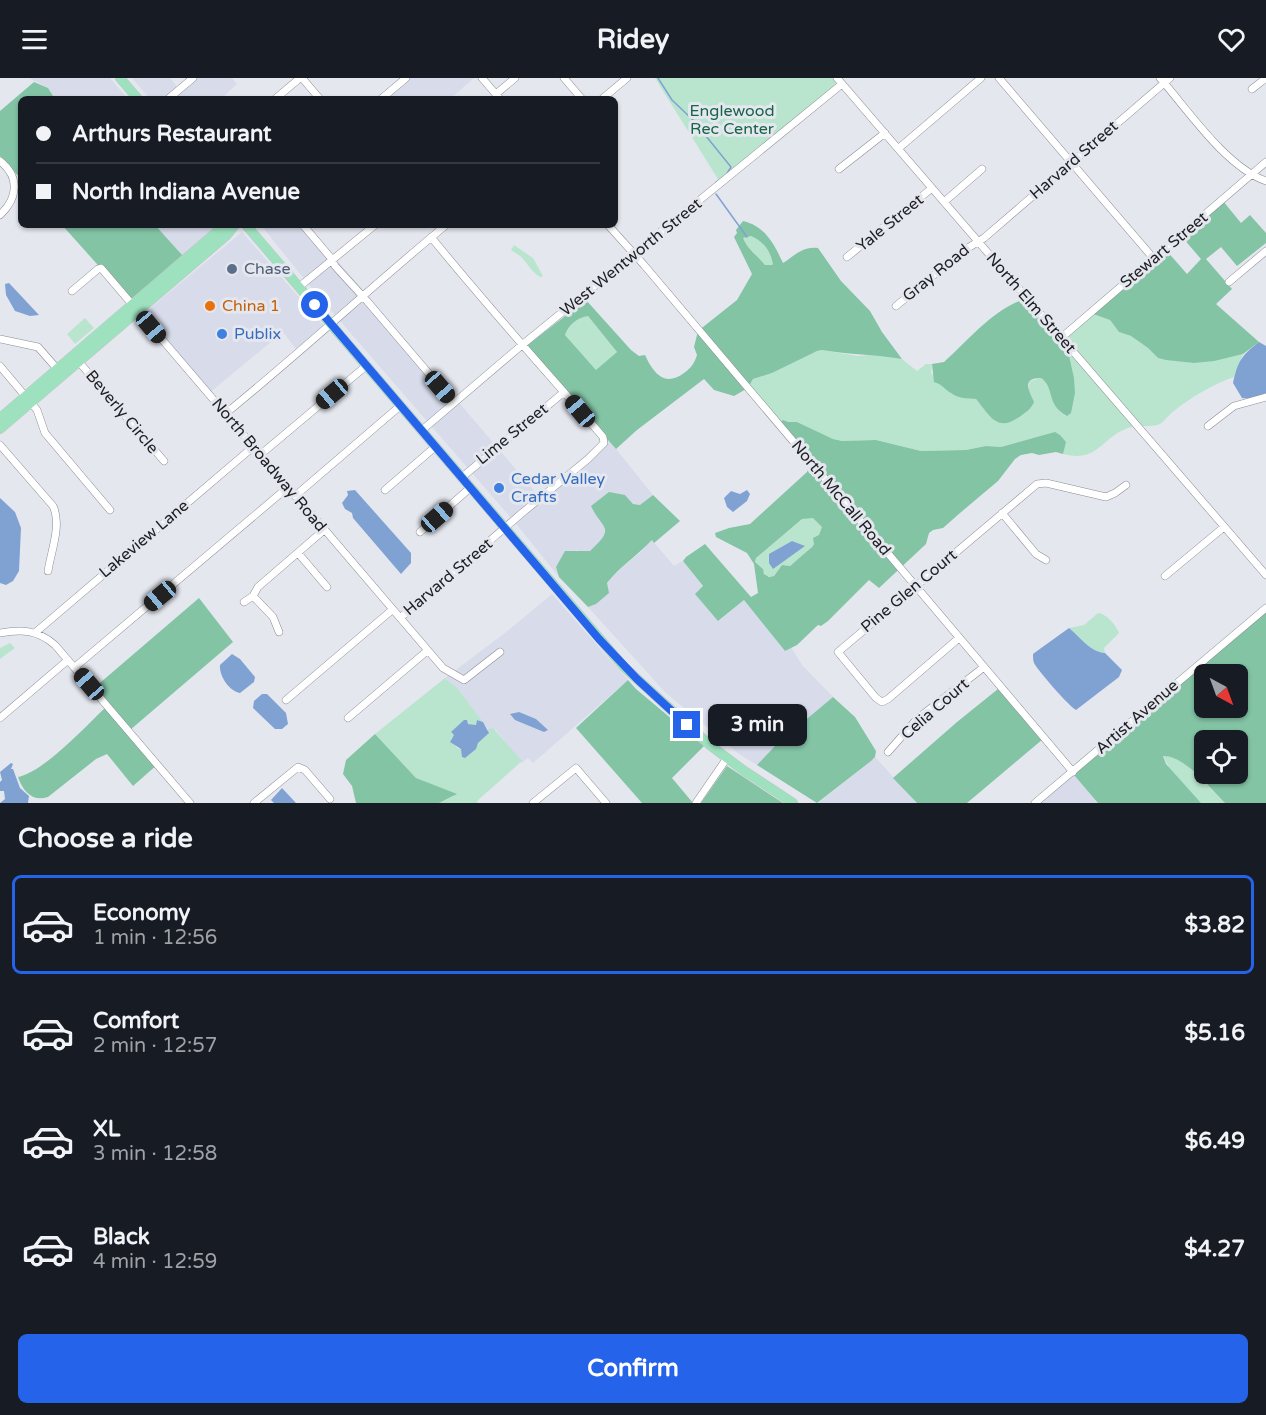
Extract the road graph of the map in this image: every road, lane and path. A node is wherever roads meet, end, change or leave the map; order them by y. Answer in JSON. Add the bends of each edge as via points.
{"nodes":[{"id":1,"x":120,"y":78,"type":"edge"},
{"id":2,"x":194,"y":78,"type":"edge"},
{"id":3,"x":301,"y":78,"type":"edge"},
{"id":4,"x":406,"y":78,"type":"edge"},
{"id":5,"x":482,"y":78,"type":"edge"},
{"id":6,"x":515,"y":78,"type":"edge"},
{"id":7,"x":564,"y":78,"type":"edge"},
{"id":8,"x":627,"y":78,"type":"edge"},
{"id":9,"x":981,"y":78,"type":"edge"},
{"id":10,"x":999,"y":78,"type":"edge"},
{"id":11,"x":1266,"y":78,"type":"edge"},
{"id":12,"x":1165,"y":80,"type":"edge"},
{"id":13,"x":840,"y":81,"type":"edge"},
{"id":14,"x":1252,"y":89,"type":"dead end"},
{"id":15,"x":135,"y":96,"type":"edge"},
{"id":16,"x":172,"y":96,"type":"edge"},
{"id":17,"x":279,"y":96,"type":"edge"},
{"id":18,"x":317,"y":96,"type":"edge"},
{"id":19,"x":385,"y":96,"type":"edge"},
{"id":20,"x":497,"y":96,"type":"edge"},
{"id":21,"x":499,"y":96,"type":"edge"},
{"id":22,"x":579,"y":96,"type":"edge"},
{"id":23,"x":606,"y":96,"type":"edge"},
{"id":24,"x":885,"y":133,"type":"junction"},
{"id":25,"x":899,"y":148,"type":"junction"},
{"id":26,"x":0,"y":161,"type":"edge"},
{"id":27,"x":1266,"y":162,"type":"edge"},
{"id":28,"x":1071,"y":163,"type":"junction"},
{"id":29,"x":839,"y":169,"type":"dead end"},
{"id":30,"x":982,"y":169,"type":"dead end"},
{"id":31,"x":1251,"y":175,"type":"junction"},
{"id":32,"x":1266,"y":181,"type":"edge"},
{"id":33,"x":932,"y":188,"type":"junction"},
{"id":34,"x":944,"y":202,"type":"junction"},
{"id":35,"x":0,"y":215,"type":"edge"},
{"id":36,"x":224,"y":228,"type":"edge"},
{"id":37,"x":233,"y":228,"type":"edge"},
{"id":38,"x":249,"y":228,"type":"edge"},
{"id":39,"x":305,"y":228,"type":"edge"},
{"id":40,"x":371,"y":228,"type":"edge"},
{"id":41,"x":442,"y":228,"type":"edge"},
{"id":42,"x":611,"y":228,"type":"edge"},
{"id":43,"x":431,"y":237,"type":"junction"},
{"id":44,"x":977,"y":241,"type":"junction"},
{"id":45,"x":1266,"y":251,"type":"edge"},
{"id":46,"x":634,"y":254,"type":"junction"},
{"id":47,"x":847,"y":258,"type":"dead end"},
{"id":48,"x":1154,"y":259,"type":"junction"},
{"id":49,"x":332,"y":261,"type":"junction"},
{"id":50,"x":1229,"y":282,"type":"dead end"},
{"id":51,"x":299,"y":287,"type":"junction"},
{"id":52,"x":72,"y":291,"type":"dead end"},
{"id":53,"x":362,"y":295,"type":"junction"},
{"id":54,"x":896,"y":306,"type":"dead end"},
{"id":55,"x":136,"y":308,"type":"junction"},
{"id":56,"x":330,"y":324,"type":"junction"},
{"id":57,"x":1061,"y":338,"type":"junction"},
{"id":58,"x":0,"y":339,"type":"edge"},
{"id":59,"x":522,"y":345,"type":"junction"},
{"id":60,"x":79,"y":362,"type":"junction"},
{"id":61,"x":0,"y":366,"type":"edge"},
{"id":62,"x":366,"y":366,"type":"junction"},
{"id":63,"x":60,"y":372,"type":"junction"},
{"id":64,"x":564,"y":392,"type":"junction"},
{"id":65,"x":1266,"y":397,"type":"edge"},
{"id":66,"x":28,"y":399,"type":"junction"},
{"id":67,"x":454,"y":403,"type":"junction"},
{"id":68,"x":400,"y":406,"type":"junction"},
{"id":69,"x":225,"y":414,"type":"junction"},
{"id":70,"x":0,"y":418,"type":"edge"},
{"id":71,"x":1208,"y":426,"type":"dead end"},
{"id":72,"x":0,"y":429,"type":"edge"},
{"id":73,"x":421,"y":431,"type":"junction"},
{"id":74,"x":0,"y":445,"type":"edge"},
{"id":75,"x":253,"y":447,"type":"junction"},
{"id":76,"x":435,"y":447,"type":"junction"},
{"id":77,"x":260,"y":455,"type":"junction"},
{"id":78,"x":164,"y":461,"type":"dead end"},
{"id":79,"x":461,"y":478,"type":"junction"},
{"id":80,"x":1126,"y":485,"type":"dead end"},
{"id":81,"x":287,"y":488,"type":"junction"},
{"id":82,"x":470,"y":488,"type":"junction"},
{"id":83,"x":385,"y":490,"type":"dead end"},
{"id":84,"x":295,"y":496,"type":"junction"},
{"id":85,"x":110,"y":510,"type":"dead end"},
{"id":86,"x":1002,"y":513,"type":"junction"},
{"id":87,"x":1224,"y":527,"type":"junction"},
{"id":88,"x":504,"y":529,"type":"junction"},
{"id":89,"x":324,"y":530,"type":"junction"},
{"id":90,"x":420,"y":532,"type":"dead end"},
{"id":91,"x":298,"y":554,"type":"junction"},
{"id":92,"x":1046,"y":560,"type":"dead end"},
{"id":93,"x":48,"y":571,"type":"dead end"},
{"id":94,"x":1266,"y":575,"type":"edge"},
{"id":95,"x":1165,"y":576,"type":"dead end"},
{"id":96,"x":915,"y":585,"type":"junction"},
{"id":97,"x":327,"y":587,"type":"dead end"},
{"id":98,"x":253,"y":596,"type":"junction"},
{"id":99,"x":244,"y":602,"type":"dead end"},
{"id":100,"x":1266,"y":608,"type":"edge"},
{"id":101,"x":392,"y":610,"type":"junction"},
{"id":102,"x":399,"y":618,"type":"junction"},
{"id":103,"x":36,"y":632,"type":"junction"},
{"id":104,"x":279,"y":632,"type":"dead end"},
{"id":105,"x":0,"y":633,"type":"edge"},
{"id":106,"x":959,"y":638,"type":"junction"},
{"id":107,"x":427,"y":651,"type":"junction"},
{"id":108,"x":500,"y":652,"type":"dead end"},
{"id":109,"x":68,"y":660,"type":"junction"},
{"id":110,"x":75,"y":667,"type":"junction"},
{"id":111,"x":984,"y":667,"type":"junction"},
{"id":112,"x":286,"y":700,"type":"dead end"},
{"id":113,"x":0,"y":718,"type":"edge"},
{"id":114,"x":348,"y":718,"type":"dead end"},
{"id":115,"x":888,"y":752,"type":"dead end"},
{"id":116,"x":727,"y":758,"type":"junction"},
{"id":117,"x":1073,"y":772,"type":"junction"},
{"id":118,"x":330,"y":798,"type":"dead end"},
{"id":119,"x":190,"y":803,"type":"edge"},
{"id":120,"x":254,"y":803,"type":"edge"},
{"id":121,"x":532,"y":803,"type":"edge"},
{"id":122,"x":606,"y":803,"type":"edge"},
{"id":123,"x":696,"y":803,"type":"edge"},
{"id":124,"x":794,"y":803,"type":"edge"},
{"id":125,"x":1035,"y":803,"type":"edge"}],
"edges":[{"from":1,"to":15,"type":"main road"},
{"from":2,"to":16,"type":"street"},
{"from":3,"to":17,"type":"street"},
{"from":3,"to":18,"type":"street"},
{"from":4,"to":19,"type":"street"},
{"from":5,"to":20,"type":"street"},
{"from":6,"to":21,"type":"street"},
{"from":7,"to":22,"type":"street"},
{"from":8,"to":23,"type":"street"},
{"from":9,"to":25,"type":"street"},
{"from":10,"to":28,"type":"street"},
{"from":11,"to":14,"type":"street"},
{"from":12,"to":28,"type":"street","name":"Harvard Street"},
{"from":12,"to":31,"type":"street","via":[[1223,152]]},
{"from":13,"to":24,"type":"street","name":"North Elm Street"},
{"from":13,"to":46,"type":"street","name":"West Wentworth Street"},
{"from":24,"to":25,"type":"street","name":"North Elm Street"},
{"from":24,"to":29,"type":"street"},
{"from":25,"to":33,"type":"street","name":"North Elm Street"},
{"from":26,"to":35,"type":"street","via":[[12,175],[15,190]]},
{"from":27,"to":31,"type":"street","name":"Stewart Street"},
{"from":28,"to":44,"type":"street","name":"Harvard Street"},
{"from":28,"to":48,"type":"street"},
{"from":30,"to":34,"type":"street"},
{"from":31,"to":32,"type":"street"},
{"from":31,"to":48,"type":"street","name":"Stewart Street"},
{"from":33,"to":34,"type":"street","name":"North Elm Street"},
{"from":33,"to":47,"type":"street","name":"Yale Street"},
{"from":34,"to":44,"type":"street","name":"North Elm Street"},
{"from":36,"to":55,"type":"main road"},
{"from":37,"to":55,"type":"main road"},
{"from":38,"to":51,"type":"main road"},
{"from":39,"to":49,"type":"street"},
{"from":40,"to":49,"type":"street"},
{"from":41,"to":43,"type":"street"},
{"from":42,"to":46,"type":"street","name":"North McCall Road"},
{"from":43,"to":53,"type":"street"},
{"from":43,"to":59,"type":"street"},
{"from":44,"to":54,"type":"street","name":"Gray Road"},
{"from":44,"to":57,"type":"street","name":"North Elm Street"},
{"from":45,"to":50,"type":"street"},
{"from":46,"to":59,"type":"street","name":"West Wentworth Street"},
{"from":46,"to":96,"type":"street","name":"North McCall Road"},
{"from":48,"to":57,"type":"street","name":"Stewart Street"},
{"from":49,"to":51,"type":"street"},
{"from":49,"to":53,"type":"street"},
{"from":51,"to":56,"type":"main road"},
{"from":52,"to":55,"type":"street","name":"North Broadway Road","via":[[101,268]]},
{"from":53,"to":56,"type":"street"},
{"from":53,"to":67,"type":"street"},
{"from":55,"to":60,"type":"main road"},
{"from":55,"to":63,"type":"main road"},
{"from":55,"to":69,"type":"street","name":"North Broadway Road"},
{"from":56,"to":62,"type":"main road"},
{"from":56,"to":69,"type":"street"},
{"from":57,"to":87,"type":"street","name":"North Elm Street"},
{"from":58,"to":63,"type":"street","via":[[38,347]]},
{"from":59,"to":64,"type":"street"},
{"from":59,"to":67,"type":"street","name":"West Wentworth Street"},
{"from":60,"to":63,"type":"main road"},
{"from":60,"to":78,"type":"street","name":"Beverly Circle"},
{"from":61,"to":66,"type":"street"},
{"from":62,"to":68,"type":"main road"},
{"from":62,"to":77,"type":"street"},
{"from":63,"to":66,"type":"main road"},
{"from":64,"to":79,"type":"street","name":"Lime Street"},
{"from":64,"to":88,"type":"street","name":"Harvard Street","via":[[603,437],[602,446]]},
{"from":65,"to":71,"type":"street","via":[[1234,406]]},
{"from":66,"to":70,"type":"main road"},
{"from":66,"to":72,"type":"main road"},
{"from":66,"to":85,"type":"street","via":[[38,410],[45,433]]},
{"from":67,"to":73,"type":"street","name":"West Wentworth Street"},
{"from":68,"to":73,"type":"main road"},
{"from":68,"to":84,"type":"street"},
{"from":69,"to":75,"type":"street","name":"North Broadway Road"},
{"from":73,"to":76,"type":"main road"},
{"from":74,"to":93,"type":"street","via":[[56,513]]},
{"from":75,"to":77,"type":"street","name":"North Broadway Road"},
{"from":75,"to":103,"type":"street","name":"Lakeview Lane"},
{"from":76,"to":79,"type":"main road"},
{"from":76,"to":83,"type":"street"},
{"from":77,"to":81,"type":"street","name":"North Broadway Road"},
{"from":79,"to":82,"type":"main road"},
{"from":80,"to":86,"type":"street","name":"Pine Glen Court","via":[[1106,496],[1040,483]]},
{"from":81,"to":84,"type":"street","name":"North Broadway Road"},
{"from":81,"to":110,"type":"street"},
{"from":82,"to":88,"type":"main road"},
{"from":82,"to":90,"type":"street"},
{"from":84,"to":89,"type":"street","name":"North Broadway Road"},
{"from":86,"to":92,"type":"street","via":[[1036,554]]},
{"from":86,"to":96,"type":"street","name":"Pine Glen Court"},
{"from":87,"to":94,"type":"street","name":"North Elm Street"},
{"from":87,"to":95,"type":"street"},
{"from":88,"to":102,"type":"street","name":"Harvard Street"},
{"from":88,"to":116,"type":"main road","via":[[624,667]]},
{"from":89,"to":91,"type":"street"},
{"from":89,"to":101,"type":"street","name":"North Broadway Road"},
{"from":91,"to":97,"type":"street"},
{"from":91,"to":98,"type":"street","via":[[258,587]]},
{"from":96,"to":106,"type":"street","name":"North McCall Road"},
{"from":96,"to":106,"type":"street","name":"Pine Glen Court","via":[[838,652],[876,698],[882,702]]},
{"from":98,"to":99,"type":"street"},
{"from":98,"to":104,"type":"street","via":[[273,617]]},
{"from":100,"to":117,"type":"street","name":"Artist Avenue"},
{"from":101,"to":102,"type":"street","name":"North Broadway Road"},
{"from":101,"to":112,"type":"street"},
{"from":102,"to":107,"type":"street","name":"North Broadway Road"},
{"from":103,"to":105,"type":"street"},
{"from":103,"to":109,"type":"street"},
{"from":106,"to":111,"type":"street","name":"North McCall Road"},
{"from":107,"to":108,"type":"street","via":[[443,668],[464,680]]},
{"from":107,"to":114,"type":"street"},
{"from":109,"to":110,"type":"street"},
{"from":109,"to":113,"type":"street"},
{"from":110,"to":119,"type":"street"},
{"from":111,"to":115,"type":"street","name":"Celia Court","via":[[918,719]]},
{"from":111,"to":117,"type":"street","name":"North McCall Road"},
{"from":116,"to":123,"type":"street"},
{"from":116,"to":124,"type":"main road"},
{"from":117,"to":125,"type":"street","name":"Artist Avenue"},
{"from":118,"to":120,"type":"street","via":[[298,767]]},
{"from":121,"to":122,"type":"street","via":[[576,768]]}]}
